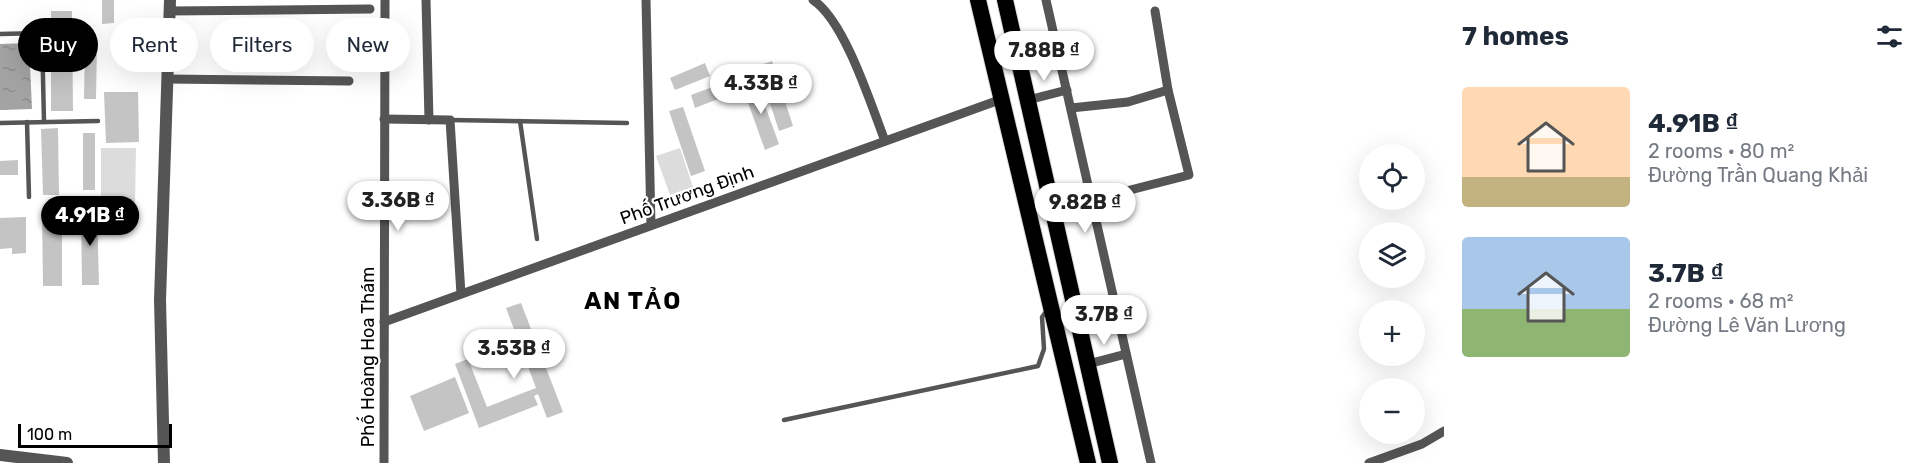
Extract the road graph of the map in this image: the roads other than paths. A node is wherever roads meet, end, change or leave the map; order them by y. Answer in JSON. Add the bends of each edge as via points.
{"nodes":[{"id":1,"x":385,"y":0,"type":"edge"},
{"id":2,"x":426,"y":0,"type":"edge"},
{"id":3,"x":646,"y":0,"type":"edge"},
{"id":4,"x":813,"y":0,"type":"edge"},
{"id":5,"x":978,"y":0,"type":"edge"},
{"id":6,"x":1005,"y":0,"type":"edge"},
{"id":7,"x":1046,"y":0,"type":"edge"},
{"id":8,"x":169,"y":5,"type":"edge"},
{"id":9,"x":370,"y":9,"type":"dead end"},
{"id":10,"x":1155,"y":10,"type":"dead end"},
{"id":11,"x":0,"y":34,"type":"edge"},
{"id":12,"x":167,"y":80,"type":"junction"},
{"id":13,"x":349,"y":81,"type":"dead end"},
{"id":14,"x":1067,"y":90,"type":"junction"},
{"id":15,"x":1168,"y":90,"type":"junction"},
{"id":16,"x":1002,"y":99,"type":"junction"},
{"id":17,"x":1028,"y":100,"type":"junction"},
{"id":18,"x":1071,"y":108,"type":"junction"},
{"id":19,"x":384,"y":119,"type":"junction"},
{"id":20,"x":429,"y":120,"type":"junction"},
{"id":21,"x":450,"y":120,"type":"junction"},
{"id":22,"x":98,"y":121,"type":"dead end"},
{"id":23,"x":520,"y":121,"type":"junction"},
{"id":24,"x":27,"y":122,"type":"junction"},
{"id":25,"x":44,"y":122,"type":"junction"},
{"id":26,"x":0,"y":123,"type":"edge"},
{"id":27,"x":627,"y":123,"type":"dead end"},
{"id":28,"x":885,"y":141,"type":"junction"},
{"id":29,"x":28,"y":197,"type":"dead end"},
{"id":30,"x":1091,"y":200,"type":"junction"},
{"id":31,"x":651,"y":225,"type":"junction"},
{"id":32,"x":537,"y":239,"type":"dead end"},
{"id":33,"x":461,"y":294,"type":"junction"},
{"id":34,"x":1051,"y":307,"type":"junction"},
{"id":35,"x":384,"y":322,"type":"junction"},
{"id":36,"x":1126,"y":354,"type":"junction"},
{"id":37,"x":1088,"y":364,"type":"junction"},
{"id":38,"x":784,"y":420,"type":"dead end"},
{"id":39,"x":1444,"y":431,"type":"edge"},
{"id":40,"x":0,"y":455,"type":"edge"},
{"id":41,"x":67,"y":463,"type":"edge"},
{"id":42,"x":164,"y":463,"type":"edge"},
{"id":43,"x":384,"y":463,"type":"edge"},
{"id":44,"x":1088,"y":463,"type":"edge"},
{"id":45,"x":1110,"y":463,"type":"edge"},
{"id":46,"x":1151,"y":463,"type":"edge"},
{"id":47,"x":1370,"y":463,"type":"edge"}],
"edges":[{"from":1,"to":19,"type":"street","name":"Phố Hoàng Hoa Thám"},
{"from":2,"to":20,"type":"street"},
{"from":3,"to":31,"type":"street"},
{"from":4,"to":28,"type":"street","via":[[827,13],[852,58]]},
{"from":5,"to":16,"type":"highway"},
{"from":6,"to":17,"type":"highway"},
{"from":7,"to":14,"type":"street"},
{"from":8,"to":9,"type":"street"},
{"from":8,"to":12,"type":"street"},
{"from":10,"to":15,"type":"street"},
{"from":11,"to":25,"type":"lane","via":[[42,33]]},
{"from":12,"to":13,"type":"street"},
{"from":12,"to":42,"type":"street","via":[[159,300]]},
{"from":14,"to":17,"type":"street"},
{"from":14,"to":18,"type":"street"},
{"from":15,"to":18,"type":"street","via":[[1128,102]]},
{"from":15,"to":30,"type":"street","via":[[1189,174]]},
{"from":16,"to":28,"type":"street","name":"Phố Trương Định"},
{"from":16,"to":34,"type":"highway"},
{"from":17,"to":37,"type":"highway"},
{"from":18,"to":30,"type":"street"},
{"from":19,"to":20,"type":"street"},
{"from":19,"to":35,"type":"street","name":"Phố Hoàng Hoa Thám"},
{"from":20,"to":21,"type":"street"},
{"from":21,"to":23,"type":"lane"},
{"from":21,"to":33,"type":"street"},
{"from":22,"to":25,"type":"lane"},
{"from":23,"to":27,"type":"lane"},
{"from":23,"to":32,"type":"lane"},
{"from":24,"to":25,"type":"lane"},
{"from":24,"to":26,"type":"lane"},
{"from":24,"to":29,"type":"lane"},
{"from":28,"to":31,"type":"street","name":"Phố Trương Định"},
{"from":30,"to":36,"type":"street"},
{"from":31,"to":33,"type":"street","name":"Phố Trương Định"},
{"from":33,"to":35,"type":"street","name":"Phố Trương Định"},
{"from":34,"to":38,"type":"lane","via":[[1042,317],[1044,349],[1038,366]]},
{"from":34,"to":44,"type":"highway"},
{"from":35,"to":43,"type":"street","name":"Phố Hoàng Hoa Thám"},
{"from":36,"to":37,"type":"street"},
{"from":36,"to":46,"type":"street"},
{"from":37,"to":45,"type":"highway"},
{"from":39,"to":47,"type":"street","via":[[1422,444]]},
{"from":40,"to":41,"type":"street"}]}
